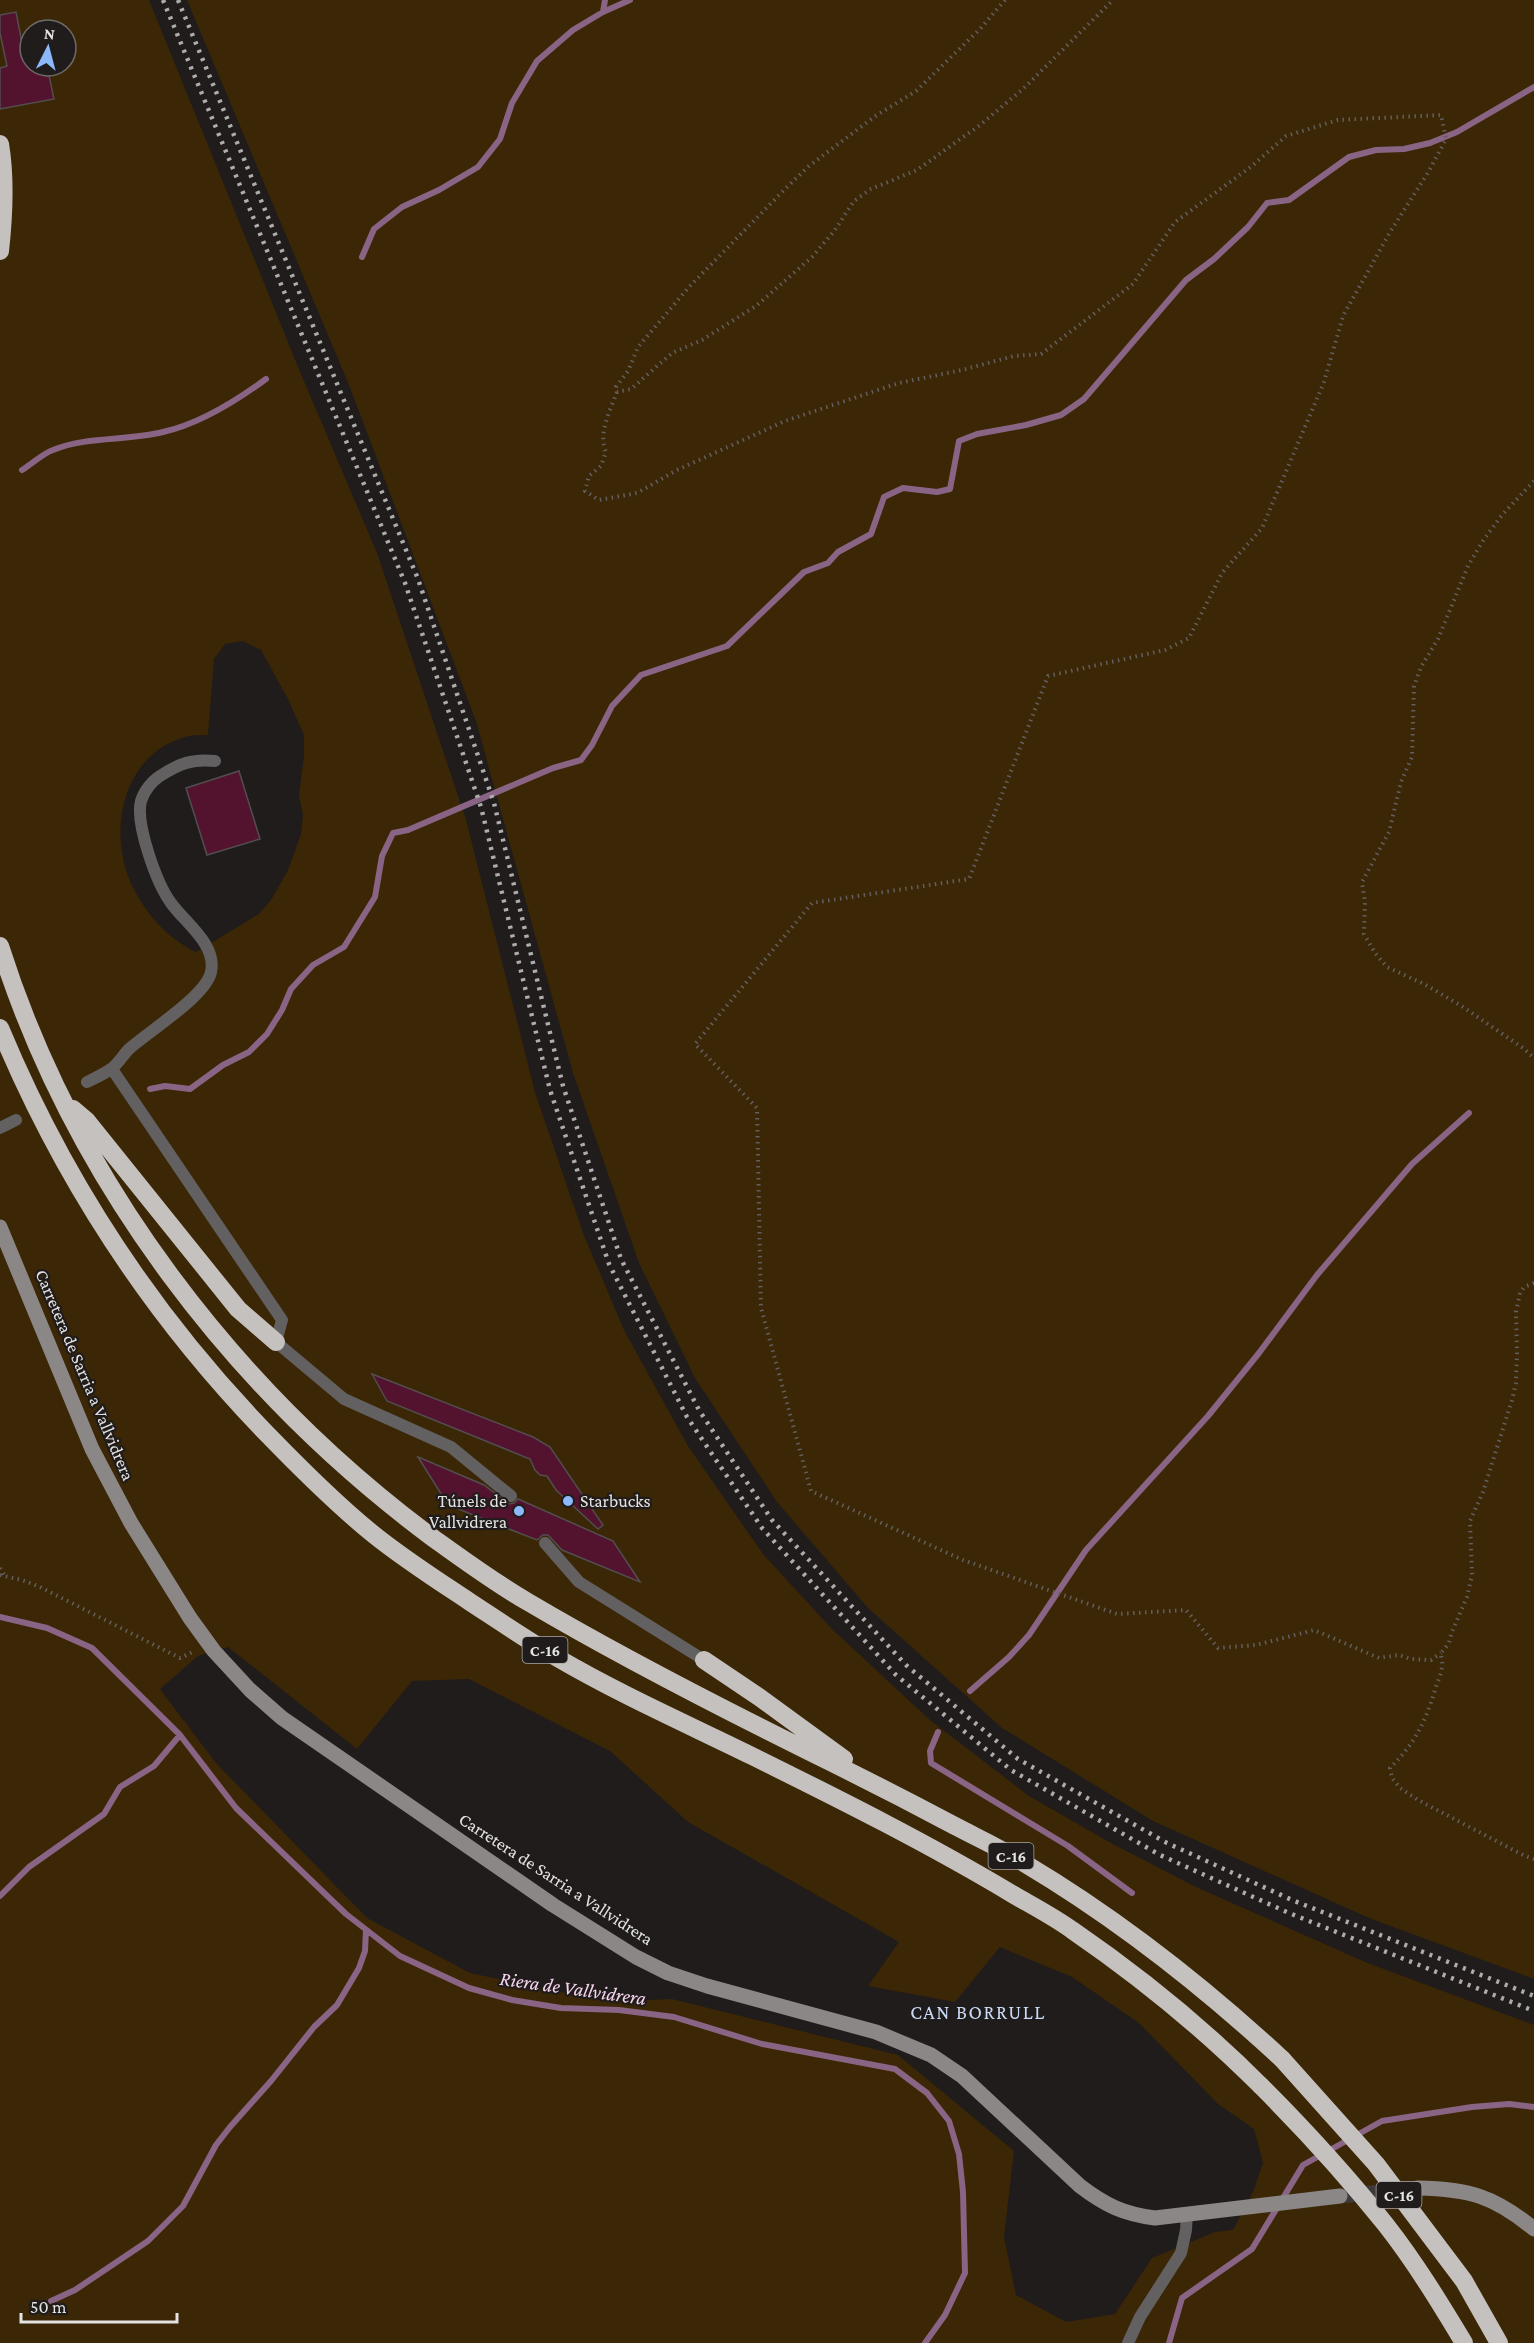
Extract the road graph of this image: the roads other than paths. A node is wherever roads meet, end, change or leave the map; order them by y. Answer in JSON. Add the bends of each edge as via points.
{"nodes":[{"id":1,"x":0,"y":144,"type":"edge"},
{"id":2,"x":0,"y":251,"type":"edge"},
{"id":3,"x":215,"y":760,"type":"dead end"},
{"id":4,"x":0,"y":946,"type":"edge"},
{"id":5,"x":0,"y":1028,"type":"edge"},
{"id":6,"x":112,"y":1069,"type":"junction"},
{"id":7,"x":87,"y":1082,"type":"dead end"},
{"id":8,"x":65,"y":1102,"type":"junction"},
{"id":9,"x":16,"y":1120,"type":"dead end"},
{"id":10,"x":0,"y":1128,"type":"edge"},
{"id":11,"x":0,"y":1227,"type":"edge"},
{"id":12,"x":276,"y":1342,"type":"junction"},
{"id":13,"x":511,"y":1496,"type":"dead end"},
{"id":14,"x":545,"y":1543,"type":"dead end"},
{"id":15,"x":704,"y":1660,"type":"joint"},
{"id":16,"x":881,"y":1787,"type":"junction"},
{"id":17,"x":1418,"y":2188,"type":"tunnel mouth"},
{"id":18,"x":1340,"y":2196,"type":"tunnel mouth"},
{"id":19,"x":1187,"y":2213,"type":"junction"},
{"id":20,"x":1534,"y":2229,"type":"edge"},
{"id":21,"x":1128,"y":2343,"type":"edge"},
{"id":22,"x":1464,"y":2343,"type":"edge"},
{"id":23,"x":1499,"y":2343,"type":"edge"}],
"edges":[{"from":1,"to":2,"type":"highway","via":[[4,202]]},
{"from":3,"to":6,"type":"lane","via":[[195,759],[152,781],[141,800],[140,821],[159,883],[209,953],[211,971],[201,991],[128,1050]]},
{"from":4,"to":8,"type":"highway","number":"C-16","via":[[44,1061]]},
{"from":5,"to":22,"type":"highway","number":"C-16","bridge":true,"via":[[88,1206],[141,1284],[198,1360],[245,1412],[371,1532],[411,1563],[557,1658],[975,1871],[1070,1929],[1152,1989],[1220,2044],[1312,2138],[1387,2227]]},
{"from":6,"to":7,"type":"lane"},
{"from":6,"to":12,"type":"lane","via":[[282,1320]]},
{"from":8,"to":12,"type":"highway","via":[[86,1119],[238,1309]]},
{"from":8,"to":16,"type":"highway","number":"C-16","via":[[108,1180],[209,1324],[259,1382],[338,1461],[460,1558],[523,1600],[648,1670]]},
{"from":9,"to":10,"type":"lane"},
{"from":11,"to":19,"type":"main road","name":"Carretera de Sarria a Vallvidrera","via":[[111,1487],[209,1643],[233,1673],[282,1718],[553,1905],[636,1957],[706,1986],[914,2046],[962,2076],[1101,2201],[1130,2215],[1155,2218]]},
{"from":12,"to":13,"type":"lane","via":[[344,1399],[451,1447]]},
{"from":14,"to":15,"type":"lane","via":[[579,1582]]},
{"from":15,"to":16,"type":"highway"},
{"from":16,"to":23,"type":"highway","number":"C-16","bridge":true,"via":[[1021,1861],[1096,1908],[1204,1989],[1282,2059],[1376,2164],[1464,2282]]},
{"from":17,"to":20,"type":"main road","via":[[1469,2192],[1494,2200]]},
{"from":18,"to":19,"type":"main road","name":"Carretera de Sarria a Vallvidrera"},
{"from":19,"to":21,"type":"lane","via":[[1181,2253]]}]}
